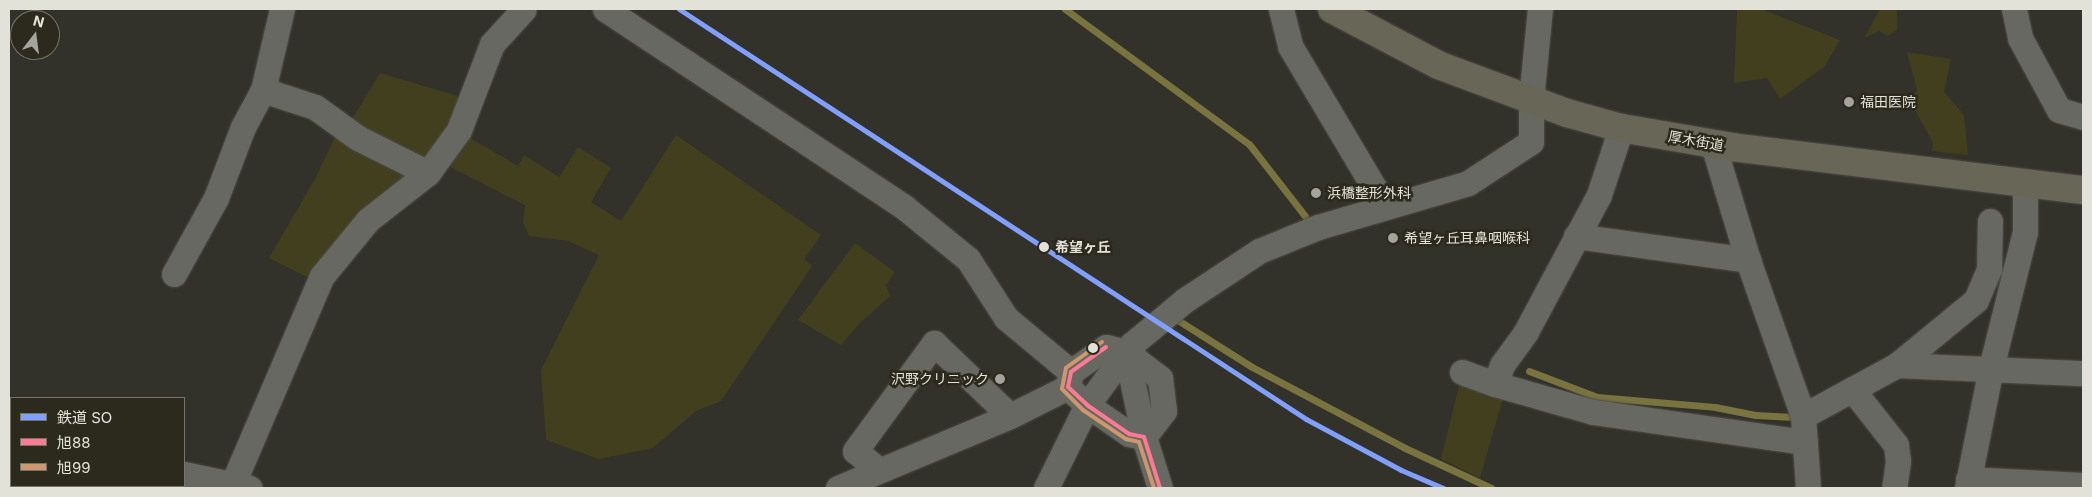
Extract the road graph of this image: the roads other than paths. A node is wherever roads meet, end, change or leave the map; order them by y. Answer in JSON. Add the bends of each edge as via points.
{"nodes":[{"id":1,"x":282,"y":9,"type":"edge"},
{"id":2,"x":524,"y":9,"type":"edge"},
{"id":3,"x":605,"y":9,"type":"edge"},
{"id":4,"x":1281,"y":9,"type":"edge"},
{"id":5,"x":1332,"y":9,"type":"edge"},
{"id":6,"x":1540,"y":9,"type":"edge"},
{"id":7,"x":2014,"y":9,"type":"edge"},
{"id":8,"x":263,"y":90,"type":"junction"},
{"id":9,"x":1531,"y":100,"type":"junction"},
{"id":10,"x":2083,"y":117,"type":"edge"},
{"id":11,"x":1621,"y":128,"type":"junction"},
{"id":12,"x":1713,"y":144,"type":"junction"},
{"id":13,"x":428,"y":173,"type":"junction"},
{"id":14,"x":2026,"y":182,"type":"junction"},
{"id":15,"x":2083,"y":190,"type":"edge"},
{"id":16,"x":1385,"y":206,"type":"junction"},
{"id":17,"x":1990,"y":221,"type":"dead end"},
{"id":18,"x":1576,"y":236,"type":"junction"},
{"id":19,"x":1748,"y":260,"type":"junction"},
{"id":20,"x":174,"y":274,"type":"dead end"},
{"id":21,"x":1126,"y":352,"type":"junction"},
{"id":22,"x":1896,"y":365,"type":"junction"},
{"id":23,"x":1990,"y":368,"type":"junction"},
{"id":24,"x":1462,"y":372,"type":"dead end"},
{"id":25,"x":2083,"y":373,"type":"edge"},
{"id":26,"x":1070,"y":379,"type":"junction"},
{"id":27,"x":1495,"y":384,"type":"junction"},
{"id":28,"x":1852,"y":388,"type":"junction"},
{"id":29,"x":1087,"y":405,"type":"junction"},
{"id":30,"x":1010,"y":416,"type":"junction"},
{"id":31,"x":1803,"y":416,"type":"junction"},
{"id":32,"x":1144,"y":437,"type":"junction"},
{"id":33,"x":1805,"y":442,"type":"junction"},
{"id":34,"x":878,"y":469,"type":"junction"},
{"id":35,"x":185,"y":474,"type":"edge"},
{"id":36,"x":1968,"y":484,"type":"edge"},
{"id":37,"x":2083,"y":485,"type":"edge"},
{"id":38,"x":238,"y":487,"type":"edge"},
{"id":39,"x":838,"y":488,"type":"edge"},
{"id":40,"x":1046,"y":488,"type":"edge"},
{"id":41,"x":1160,"y":488,"type":"edge"},
{"id":42,"x":1808,"y":488,"type":"edge"},
{"id":43,"x":1894,"y":488,"type":"edge"}],
"edges":[{"from":1,"to":8,"type":"street"},
{"from":2,"to":13,"type":"street","via":[[492,44],[459,130]]},
{"from":3,"to":26,"type":"street","via":[[904,207],[968,259],[1006,318]]},
{"from":4,"to":16,"type":"street","via":[[1290,46]]},
{"from":5,"to":9,"type":"main road","name":"厚木街道","via":[[1438,65]]},
{"from":6,"to":9,"type":"street"},
{"from":7,"to":10,"type":"street","via":[[2020,38],[2059,110]]},
{"from":8,"to":13,"type":"street","via":[[315,107],[358,138]]},
{"from":8,"to":20,"type":"street","via":[[243,127],[216,198]]},
{"from":9,"to":11,"type":"main road","name":"厚木街道"},
{"from":9,"to":16,"type":"street","via":[[1531,142],[1468,183]]},
{"from":11,"to":12,"type":"main road","name":"厚木街道"},
{"from":11,"to":18,"type":"street","via":[[1598,195]]},
{"from":12,"to":14,"type":"main road","name":"厚木街道"},
{"from":12,"to":19,"type":"street"},
{"from":13,"to":38,"type":"street","via":[[368,220],[322,276]]},
{"from":14,"to":15,"type":"main road","name":"厚木街道"},
{"from":14,"to":23,"type":"street","via":[[2025,232]]},
{"from":16,"to":21,"type":"street","via":[[1318,227],[1259,251],[1185,300]]},
{"from":17,"to":22,"type":"street","via":[[1989,269],[1976,300]]},
{"from":18,"to":19,"type":"street"},
{"from":18,"to":27,"type":"street","via":[[1526,332],[1502,365]]},
{"from":19,"to":31,"type":"street"},
{"from":21,"to":26,"type":"street","via":[[1106,347]]},
{"from":21,"to":29,"type":"street"},
{"from":21,"to":32,"type":"street"},
{"from":22,"to":23,"type":"street"},
{"from":22,"to":28,"type":"street"},
{"from":23,"to":25,"type":"street"},
{"from":23,"to":36,"type":"street"},
{"from":24,"to":27,"type":"street"},
{"from":26,"to":29,"type":"street"},
{"from":26,"to":30,"type":"street"},
{"from":27,"to":33,"type":"street","via":[[1593,412]]},
{"from":28,"to":31,"type":"street"},
{"from":28,"to":43,"type":"street","via":[[1896,445],[1898,461]]},
{"from":29,"to":32,"type":"street","via":[[1129,434]]},
{"from":29,"to":40,"type":"street"},
{"from":30,"to":34,"type":"street"},
{"from":30,"to":34,"type":"street","via":[[934,343],[855,450]]},
{"from":31,"to":33,"type":"street"},
{"from":32,"to":41,"type":"street"},
{"from":33,"to":42,"type":"street"},
{"from":34,"to":39,"type":"street"},
{"from":35,"to":38,"type":"street"},
{"from":36,"to":37,"type":"street"}]}
